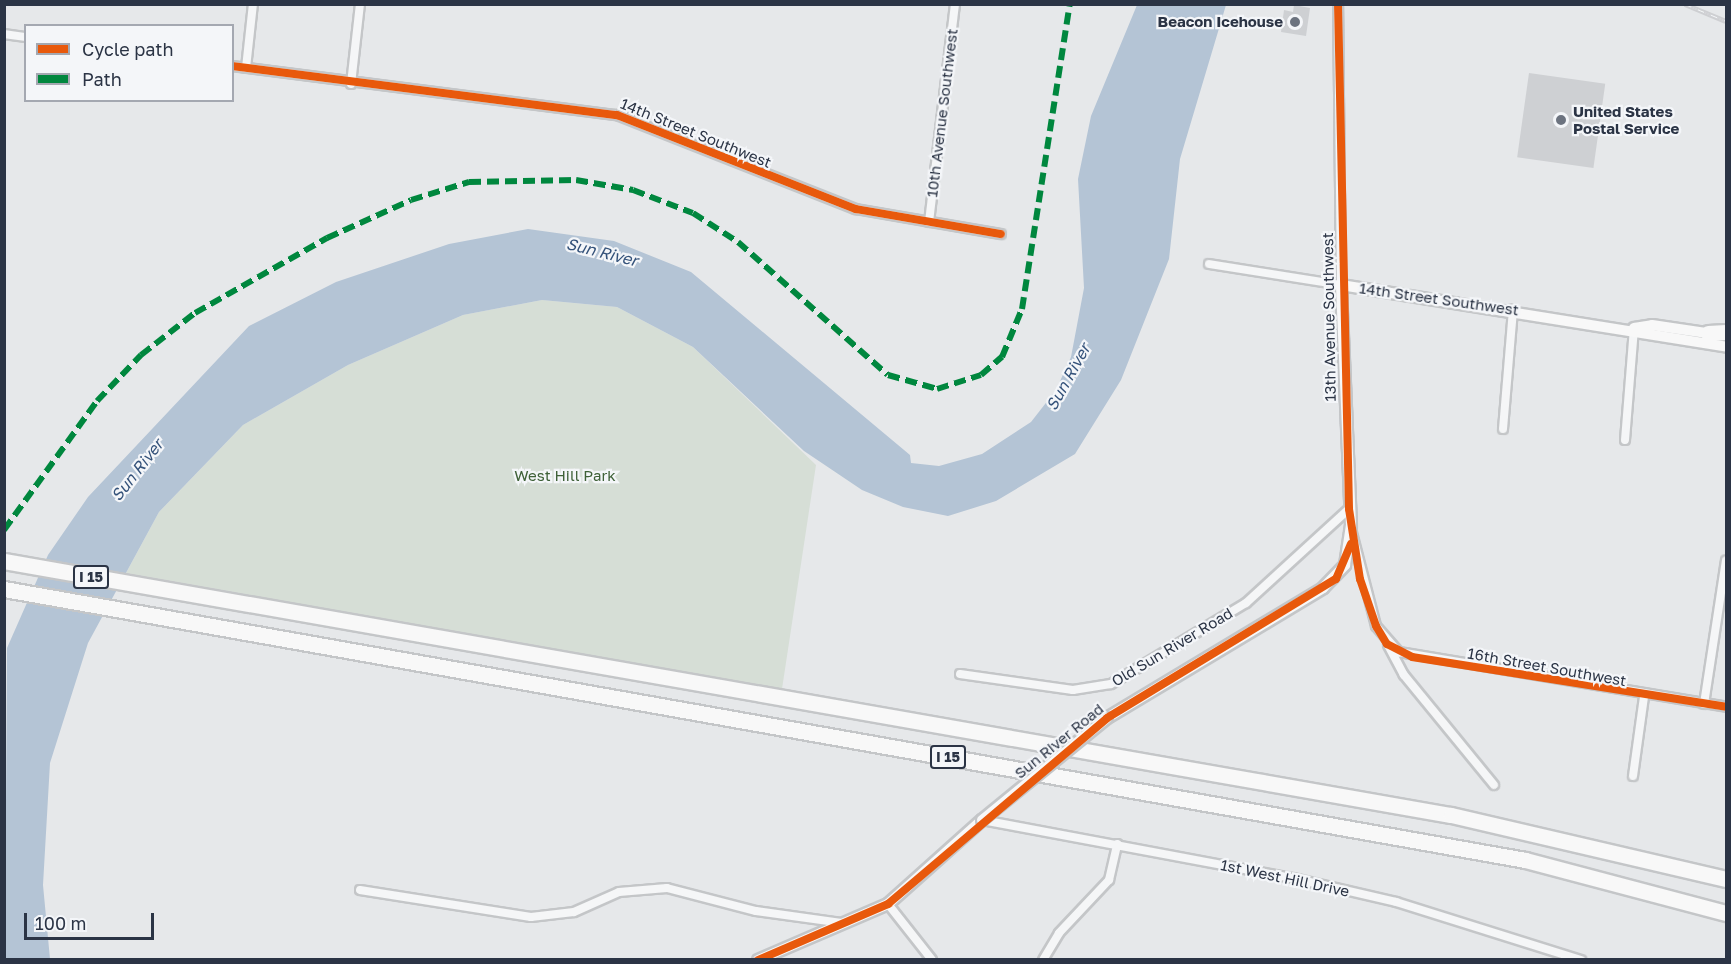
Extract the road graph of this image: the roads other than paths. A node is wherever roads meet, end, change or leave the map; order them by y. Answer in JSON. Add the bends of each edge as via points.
{"nodes":[{"id":1,"x":253,"y":4,"type":"edge"},
{"id":2,"x":360,"y":4,"type":"edge"},
{"id":3,"x":955,"y":4,"type":"edge"},
{"id":4,"x":1338,"y":4,"type":"edge"},
{"id":5,"x":4,"y":34,"type":"edge"},
{"id":6,"x":24,"y":37,"type":"edge"},
{"id":7,"x":234,"y":66,"type":"edge"},
{"id":8,"x":246,"y":68,"type":"junction"},
{"id":9,"x":351,"y":84,"type":"junction"},
{"id":10,"x":929,"y":222,"type":"junction"},
{"id":11,"x":1001,"y":234,"type":"dead end"},
{"id":12,"x":1209,"y":264,"type":"dead end"},
{"id":13,"x":1341,"y":285,"type":"junction"},
{"id":14,"x":1513,"y":309,"type":"junction"},
{"id":15,"x":1634,"y":328,"type":"junction"},
{"id":16,"x":1708,"y":333,"type":"joint"},
{"id":17,"x":1726,"y":334,"type":"edge"},
{"id":18,"x":1726,"y":347,"type":"edge"},
{"id":19,"x":1503,"y":429,"type":"dead end"},
{"id":20,"x":1625,"y":440,"type":"dead end"},
{"id":21,"x":1349,"y":509,"type":"junction"},
{"id":22,"x":1351,"y":525,"type":"junction"},
{"id":23,"x":4,"y":561,"type":"edge"},
{"id":24,"x":1726,"y":561,"type":"edge"},
{"id":25,"x":4,"y":589,"type":"edge"},
{"id":26,"x":1387,"y":644,"type":"junction"},
{"id":27,"x":960,"y":674,"type":"dead end"},
{"id":28,"x":1644,"y":697,"type":"junction"},
{"id":29,"x":1704,"y":704,"type":"junction"},
{"id":30,"x":1726,"y":707,"type":"edge"},
{"id":31,"x":1633,"y":776,"type":"dead end"},
{"id":32,"x":1494,"y":785,"type":"dead end"},
{"id":33,"x":982,"y":820,"type":"junction"},
{"id":34,"x":1117,"y":844,"type":"junction"},
{"id":35,"x":1649,"y":858,"type":"junction"},
{"id":36,"x":1726,"y":879,"type":"edge"},
{"id":37,"x":1726,"y":884,"type":"edge"},
{"id":38,"x":360,"y":890,"type":"dead end"},
{"id":39,"x":888,"y":904,"type":"junction"},
{"id":40,"x":1726,"y":913,"type":"edge"},
{"id":41,"x":844,"y":923,"type":"junction"},
{"id":42,"x":758,"y":960,"type":"edge"},
{"id":43,"x":932,"y":960,"type":"edge"},
{"id":44,"x":1043,"y":960,"type":"edge"},
{"id":45,"x":1581,"y":960,"type":"edge"}],
"edges":[{"from":1,"to":8,"type":"street"},
{"from":2,"to":9,"type":"street"},
{"from":3,"to":10,"type":"street","name":"10th Avenue Southwest"},
{"from":4,"to":13,"type":"street","name":"13th Avenue Southwest"},
{"from":5,"to":6,"type":"street"},
{"from":7,"to":8,"type":"street","name":"14th Street Southwest"},
{"from":8,"to":9,"type":"street","name":"14th Street Southwest"},
{"from":9,"to":10,"type":"street","name":"14th Street Southwest","via":[[617,115],[856,209]]},
{"from":10,"to":11,"type":"street","name":"14th Street Southwest"},
{"from":12,"to":13,"type":"street","name":"14th Street Southwest"},
{"from":13,"to":14,"type":"street","name":"14th Street Southwest"},
{"from":13,"to":21,"type":"street","name":"13th Avenue Southwest"},
{"from":14,"to":15,"type":"street","name":"14th Street Southwest"},
{"from":14,"to":19,"type":"street"},
{"from":15,"to":16,"type":"street","name":"14th Street Southwest","via":[[1652,325]]},
{"from":15,"to":18,"type":"street","name":"14th Street Southwest","via":[[1655,337]]},
{"from":15,"to":20,"type":"street"},
{"from":16,"to":17,"type":"highway"},
{"from":21,"to":22,"type":"street","name":"13th Avenue Southwest"},
{"from":21,"to":27,"type":"street","name":"Old Sun River Road","via":[[1246,603],[1111,684],[1073,690]]},
{"from":22,"to":26,"type":"street","name":"13th Avenue Southwest","via":[[1376,626]]},
{"from":22,"to":33,"type":"street","name":"Sun River Road","bridge":true,"via":[[1351,551],[1336,579],[1107,718]]},
{"from":23,"to":35,"type":"highway","number":"I 15","via":[[1451,815]]},
{"from":24,"to":29,"type":"street"},
{"from":25,"to":40,"type":"highway","number":"I 15","via":[[1525,860]]},
{"from":26,"to":28,"type":"street","name":"16th Street Southwest","via":[[1412,657]]},
{"from":26,"to":32,"type":"street","via":[[1404,675]]},
{"from":28,"to":29,"type":"street","name":"16th Street Southwest"},
{"from":28,"to":31,"type":"street"},
{"from":29,"to":30,"type":"street","name":"16th Street Southwest"},
{"from":33,"to":34,"type":"street","name":"1st West Hill Drive"},
{"from":33,"to":39,"type":"street","name":"Sun River Road"},
{"from":34,"to":44,"type":"street","via":[[1109,880],[1059,933]]},
{"from":34,"to":45,"type":"street","name":"1st West Hill Drive","via":[[1396,902]]},
{"from":35,"to":36,"type":"highway"},
{"from":35,"to":37,"type":"highway","number":"I 15"},
{"from":38,"to":41,"type":"street","via":[[531,917],[574,912],[619,892],[667,888],[756,911]]},
{"from":39,"to":41,"type":"street","name":"Sun River Road"},
{"from":39,"to":43,"type":"street"},
{"from":41,"to":42,"type":"street","name":"Sun River Road"}]}
